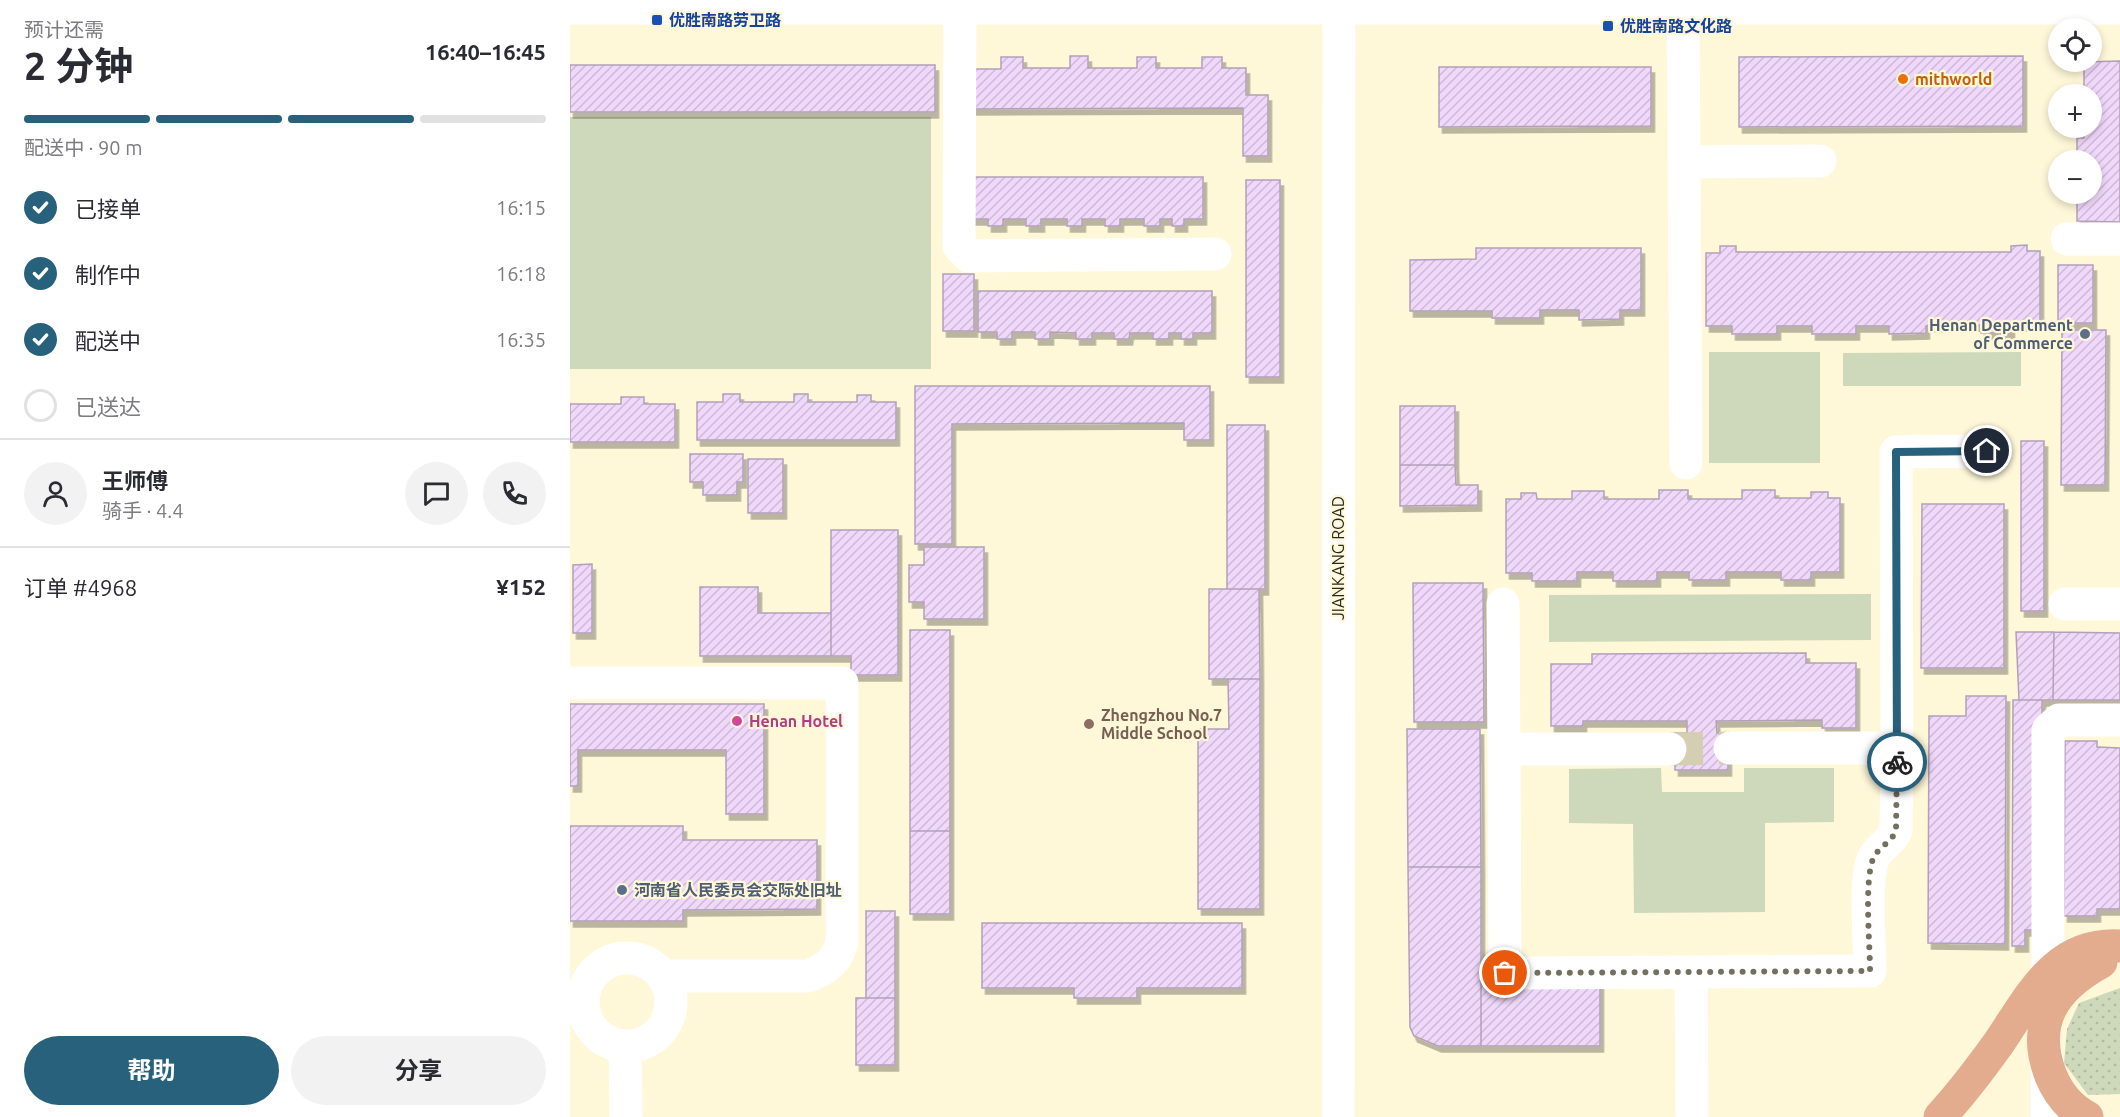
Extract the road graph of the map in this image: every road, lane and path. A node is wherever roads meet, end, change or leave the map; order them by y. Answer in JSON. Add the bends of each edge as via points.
{"nodes":[{"id":1,"x":1338,"y":4,"type":"edge"},
{"id":2,"x":1928,"y":4,"type":"edge"},
{"id":3,"x":570,"y":8,"type":"edge"},
{"id":4,"x":2120,"y":8,"type":"edge"},
{"id":5,"x":960,"y":9,"type":"junction"},
{"id":6,"x":1683,"y":9,"type":"junction"},
{"id":7,"x":1820,"y":161,"type":"dead end"},
{"id":8,"x":1684,"y":162,"type":"junction"},
{"id":9,"x":2067,"y":239,"type":"dead end"},
{"id":10,"x":2120,"y":239,"type":"edge"},
{"id":11,"x":1215,"y":254,"type":"dead end"},
{"id":12,"x":1987,"y":451,"type":"dead end"},
{"id":13,"x":1686,"y":463,"type":"dead end"},
{"id":14,"x":1503,"y":604,"type":"dead end"},
{"id":15,"x":2065,"y":604,"type":"dead end"},
{"id":16,"x":2120,"y":604,"type":"edge"},
{"id":17,"x":570,"y":683,"type":"edge"},
{"id":18,"x":2120,"y":720,"type":"edge"},
{"id":19,"x":1730,"y":748,"type":"tunnel mouth"},
{"id":20,"x":1897,"y":748,"type":"junction"},
{"id":21,"x":1503,"y":749,"type":"junction"},
{"id":22,"x":1670,"y":749,"type":"tunnel mouth"},
{"id":23,"x":2120,"y":946,"type":"edge"},
{"id":24,"x":2120,"y":953,"type":"edge"},
{"id":25,"x":1691,"y":972,"type":"junction"},
{"id":26,"x":580,"y":976,"type":"edge"},
{"id":27,"x":663,"y":976,"type":"junction"},
{"id":28,"x":626,"y":1046,"type":"junction"},
{"id":29,"x":626,"y":1117,"type":"edge"},
{"id":30,"x":1338,"y":1117,"type":"edge"},
{"id":31,"x":1692,"y":1117,"type":"edge"},
{"id":32,"x":1940,"y":1117,"type":"edge"},
{"id":33,"x":2047,"y":1117,"type":"edge"},
{"id":34,"x":2087,"y":1117,"type":"edge"}],
"edges":[{"from":1,"to":5,"type":"street"},
{"from":1,"to":6,"type":"street"},
{"from":1,"to":30,"type":"street","name":"JIANKANG ROAD"},
{"from":2,"to":4,"type":"street"},
{"from":2,"to":6,"type":"street"},
{"from":3,"to":5,"type":"street"},
{"from":5,"to":11,"type":"street","via":[[959,246],[969,255]]},
{"from":6,"to":8,"type":"street"},
{"from":7,"to":8,"type":"street"},
{"from":8,"to":13,"type":"street"},
{"from":9,"to":10,"type":"street"},
{"from":12,"to":20,"type":"street","via":[[1896,452]]},
{"from":14,"to":21,"type":"street"},
{"from":15,"to":16,"type":"street"},
{"from":17,"to":27,"type":"street","via":[[842,683],[842,943],[838,956],[826,969],[808,976]]},
{"from":18,"to":33,"type":"street","via":[[2059,720],[2048,730]]},
{"from":19,"to":20,"type":"street"},
{"from":20,"to":25,"type":"street","via":[[1896,831],[1892,841],[1878,850],[1869,872],[1870,971]]},
{"from":21,"to":22,"type":"street"},
{"from":21,"to":25,"type":"street","via":[[1505,973]]},
{"from":23,"to":32,"type":"main road","via":[[2077,954],[2042,978],[1996,1046]]},
{"from":24,"to":34,"type":"main road","via":[[2067,985],[2047,1016],[2041,1036],[2058,1092]]},
{"from":25,"to":31,"type":"street"},
{"from":26,"to":27,"type":"street","via":[[623,957],[649,963]]},
{"from":26,"to":28,"type":"street","via":[[584,1017],[591,1029],[603,1039]]},
{"from":27,"to":28,"type":"street","via":[[671,995],[667,1023],[645,1042]]},
{"from":28,"to":29,"type":"street"}]}
